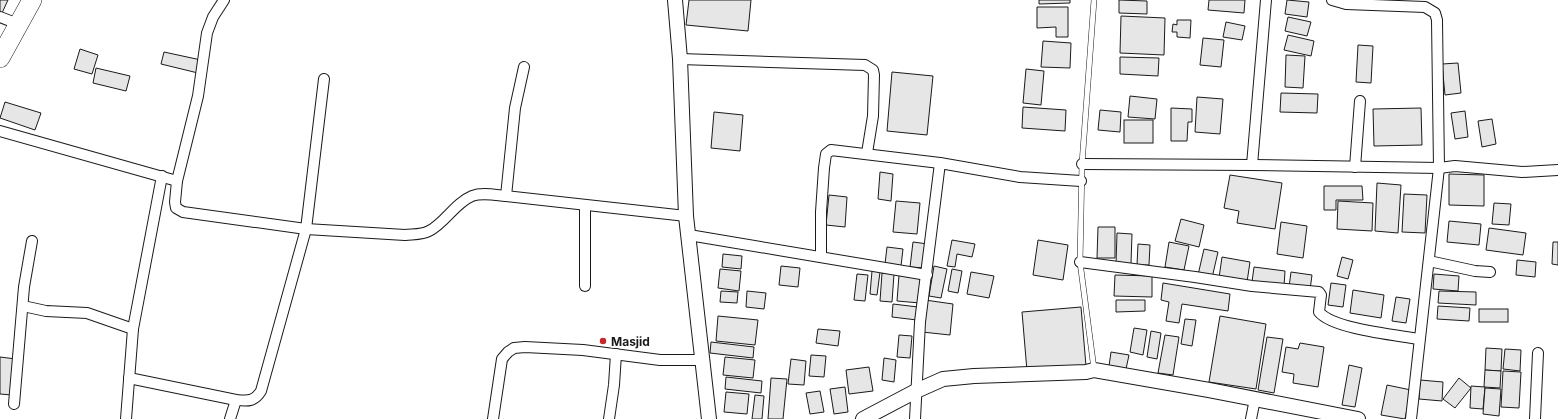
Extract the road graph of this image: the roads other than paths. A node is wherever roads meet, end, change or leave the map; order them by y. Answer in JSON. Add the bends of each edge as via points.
{"nodes":[{"id":1,"x":32,"y":0,"type":"edge"},
{"id":2,"x":224,"y":0,"type":"edge"},
{"id":3,"x":675,"y":0,"type":"edge"},
{"id":4,"x":1094,"y":0,"type":"edge"},
{"id":5,"x":1266,"y":0,"type":"edge"},
{"id":6,"x":1332,"y":0,"type":"edge"},
{"id":7,"x":0,"y":17,"type":"edge"},
{"id":8,"x":18,"y":24,"type":"junction"},
{"id":9,"x":0,"y":58,"type":"edge"},
{"id":10,"x":680,"y":59,"type":"junction"},
{"id":11,"x":524,"y":67,"type":"dead end"},
{"id":12,"x":324,"y":79,"type":"dead end"},
{"id":13,"x":1360,"y":101,"type":"dead end"},
{"id":14,"x":0,"y":131,"type":"edge"},
{"id":15,"x":867,"y":153,"type":"junction"},
{"id":16,"x":940,"y":163,"type":"junction"},
{"id":17,"x":1082,"y":164,"type":"junction"},
{"id":18,"x":1252,"y":165,"type":"junction"},
{"id":19,"x":1355,"y":167,"type":"junction"},
{"id":20,"x":1439,"y":168,"type":"junction"},
{"id":21,"x":1558,"y":170,"type":"edge"},
{"id":22,"x":162,"y":176,"type":"junction"},
{"id":23,"x":177,"y":181,"type":"junction"},
{"id":24,"x":1081,"y":181,"type":"junction"},
{"id":25,"x":506,"y":196,"type":"junction"},
{"id":26,"x":585,"y":205,"type":"junction"},
{"id":27,"x":686,"y":216,"type":"junction"},
{"id":28,"x":306,"y":229,"type":"junction"},
{"id":29,"x":689,"y":235,"type":"junction"},
{"id":30,"x":32,"y":241,"type":"dead end"},
{"id":31,"x":821,"y":257,"type":"junction"},
{"id":32,"x":1429,"y":261,"type":"junction"},
{"id":33,"x":1080,"y":262,"type":"junction"},
{"id":34,"x":1490,"y":272,"type":"dead end"},
{"id":35,"x":927,"y":275,"type":"junction"},
{"id":36,"x":585,"y":286,"type":"dead end"},
{"id":37,"x":23,"y":306,"type":"junction"},
{"id":38,"x":133,"y":329,"type":"junction"},
{"id":39,"x":1418,"y":339,"type":"junction"},
{"id":40,"x":1538,"y":353,"type":"dead end"},
{"id":41,"x":616,"y":354,"type":"junction"},
{"id":42,"x":702,"y":360,"type":"junction"},
{"id":43,"x":1094,"y":370,"type":"junction"},
{"id":44,"x":129,"y":378,"type":"junction"},
{"id":45,"x":916,"y":391,"type":"junction"},
{"id":46,"x":1255,"y":399,"type":"junction"},
{"id":47,"x":236,"y":400,"type":"junction"},
{"id":48,"x":14,"y":404,"type":"dead end"},
{"id":49,"x":126,"y":419,"type":"edge"},
{"id":50,"x":230,"y":419,"type":"edge"},
{"id":51,"x":494,"y":419,"type":"edge"},
{"id":52,"x":609,"y":419,"type":"edge"},
{"id":53,"x":709,"y":419,"type":"edge"},
{"id":54,"x":863,"y":419,"type":"edge"},
{"id":55,"x":915,"y":419,"type":"edge"},
{"id":56,"x":1251,"y":419,"type":"edge"},
{"id":57,"x":1358,"y":419,"type":"edge"},
{"id":58,"x":1411,"y":419,"type":"edge"},
{"id":59,"x":1534,"y":419,"type":"edge"}],
"edges":[{"from":1,"to":8,"type":"highway"},
{"from":2,"to":23,"type":"street","via":[[207,32],[198,96]]},
{"from":3,"to":10,"type":"street"},
{"from":4,"to":17,"type":"lane"},
{"from":5,"to":18,"type":"street"},
{"from":6,"to":20,"type":"street","via":[[1346,4],[1425,7],[1435,14]]},
{"from":7,"to":8,"type":"street"},
{"from":8,"to":9,"type":"highway"},
{"from":10,"to":15,"type":"street","via":[[865,65],[873,70],[874,75],[874,116]]},
{"from":10,"to":27,"type":"street"},
{"from":11,"to":25,"type":"street","via":[[515,108]]},
{"from":12,"to":28,"type":"street"},
{"from":13,"to":19,"type":"street"},
{"from":14,"to":22,"type":"street"},
{"from":15,"to":16,"type":"street"},
{"from":15,"to":31,"type":"street","via":[[831,150],[826,154],[821,212]]},
{"from":16,"to":24,"type":"street","via":[[1020,177]]},
{"from":16,"to":35,"type":"street"},
{"from":17,"to":18,"type":"street"},
{"from":17,"to":24,"type":"lane"},
{"from":18,"to":19,"type":"street"},
{"from":19,"to":20,"type":"street"},
{"from":20,"to":21,"type":"street","via":[[1456,166],[1522,172]]},
{"from":20,"to":32,"type":"street"},
{"from":22,"to":23,"type":"street"},
{"from":22,"to":38,"type":"street"},
{"from":23,"to":28,"type":"street","via":[[175,202],[179,211]]},
{"from":24,"to":33,"type":"lane"},
{"from":25,"to":26,"type":"street"},
{"from":25,"to":28,"type":"street","via":[[473,196],[429,232],[420,234]]},
{"from":26,"to":27,"type":"street"},
{"from":26,"to":36,"type":"street"},
{"from":27,"to":29,"type":"street"},
{"from":28,"to":47,"type":"street","via":[[261,391],[257,397],[249,401]]},
{"from":29,"to":31,"type":"street"},
{"from":29,"to":42,"type":"street"},
{"from":30,"to":37,"type":"street"},
{"from":31,"to":35,"type":"street"},
{"from":32,"to":34,"type":"street"},
{"from":32,"to":39,"type":"street"},
{"from":33,"to":39,"type":"street","via":[[1252,286],[1319,292],[1319,312],[1328,318],[1350,327]]},
{"from":33,"to":43,"type":"lane"},
{"from":35,"to":45,"type":"street","via":[[920,322]]},
{"from":37,"to":38,"type":"street","via":[[46,311],[87,313]]},
{"from":37,"to":48,"type":"street"},
{"from":38,"to":44,"type":"street"},
{"from":39,"to":58,"type":"street"},
{"from":40,"to":59,"type":"street"},
{"from":41,"to":42,"type":"street","via":[[660,360]]},
{"from":41,"to":51,"type":"street","via":[[514,348],[502,359]]},
{"from":41,"to":52,"type":"street"},
{"from":42,"to":53,"type":"street"},
{"from":43,"to":45,"type":"street","via":[[950,378]]},
{"from":43,"to":46,"type":"street"},
{"from":44,"to":47,"type":"street"},
{"from":44,"to":49,"type":"street"},
{"from":45,"to":54,"type":"street"},
{"from":45,"to":55,"type":"street"},
{"from":46,"to":56,"type":"street"},
{"from":46,"to":57,"type":"street"},
{"from":47,"to":50,"type":"street"}]}
